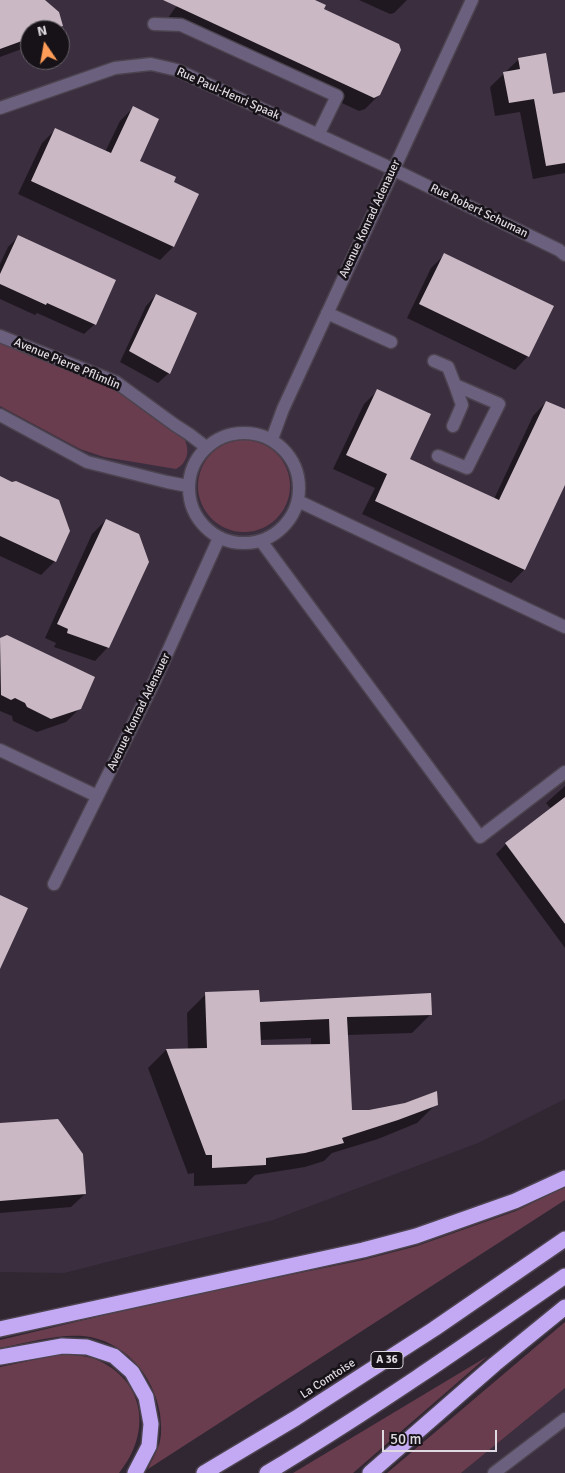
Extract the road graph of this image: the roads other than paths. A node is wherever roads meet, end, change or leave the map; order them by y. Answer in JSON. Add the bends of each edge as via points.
{"nodes":[{"id":1,"x":472,"y":0,"type":"edge"},
{"id":2,"x":154,"y":24,"type":"dead end"},
{"id":3,"x":0,"y":108,"type":"edge"},
{"id":4,"x":318,"y":134,"type":"junction"},
{"id":5,"x":392,"y":169,"type":"junction"},
{"id":6,"x":565,"y":255,"type":"edge"},
{"id":7,"x":327,"y":313,"type":"junction"},
{"id":8,"x":0,"y":336,"type":"edge"},
{"id":9,"x":391,"y":342,"type":"dead end"},
{"id":10,"x":434,"y":361,"type":"dead end"},
{"id":11,"x":455,"y":385,"type":"junction"},
{"id":12,"x":0,"y":415,"type":"edge"},
{"id":13,"x":453,"y":426,"type":"dead end"},
{"id":14,"x":272,"y":439,"type":"junction"},
{"id":15,"x":206,"y":447,"type":"junction"},
{"id":16,"x":438,"y":456,"type":"dead end"},
{"id":17,"x":188,"y":486,"type":"junction"},
{"id":18,"x":298,"y":501,"type":"junction"},
{"id":19,"x":219,"y":538,"type":"junction"},
{"id":20,"x":261,"y":541,"type":"junction"},
{"id":21,"x":565,"y":627,"type":"edge"},
{"id":22,"x":0,"y":750,"type":"edge"},
{"id":23,"x":565,"y":772,"type":"edge"},
{"id":24,"x":97,"y":796,"type":"junction"},
{"id":25,"x":54,"y":884,"type":"dead end"},
{"id":26,"x":565,"y":1178,"type":"edge"},
{"id":27,"x":565,"y":1239,"type":"edge"},
{"id":28,"x":565,"y":1276,"type":"edge"},
{"id":29,"x":565,"y":1307,"type":"edge"},
{"id":30,"x":18,"y":1325,"type":"junction"},
{"id":31,"x":0,"y":1326,"type":"edge"},
{"id":32,"x":0,"y":1330,"type":"edge"},
{"id":33,"x":0,"y":1357,"type":"edge"},
{"id":34,"x":565,"y":1419,"type":"edge"},
{"id":35,"x":135,"y":1473,"type":"edge"},
{"id":36,"x":204,"y":1473,"type":"edge"},
{"id":37,"x":267,"y":1473,"type":"edge"},
{"id":38,"x":370,"y":1473,"type":"edge"},
{"id":39,"x":494,"y":1473,"type":"edge"}],
"edges":[{"from":1,"to":5,"type":"street","name":"Avenue Konrad Adenauer"},
{"from":2,"to":4,"type":"street","via":[[181,25],[337,96]]},
{"from":3,"to":4,"type":"street","name":"Rue Paul-Henri Spaak","via":[[115,68],[151,64],[177,70]]},
{"from":4,"to":5,"type":"street","name":"Rue Paul-Henri Spaak"},
{"from":5,"to":6,"type":"street","name":"Rue Robert Schuman"},
{"from":5,"to":7,"type":"street","name":"Avenue Konrad Adenauer"},
{"from":7,"to":9,"type":"street"},
{"from":7,"to":14,"type":"street","name":"Avenue Konrad Adenauer"},
{"from":8,"to":15,"type":"street","name":"Avenue Pierre Pflimlin","via":[[116,382]]},
{"from":10,"to":11,"type":"street","via":[[448,367]]},
{"from":11,"to":13,"type":"street","via":[[462,405]]},
{"from":11,"to":16,"type":"street","via":[[499,404],[467,468]]},
{"from":12,"to":17,"type":"street","via":[[87,462]]},
{"from":14,"to":15,"type":"street","via":[[255,433],[237,432],[220,437]]},
{"from":14,"to":18,"type":"street","via":[[286,450],[295,466],[300,483]]},
{"from":15,"to":17,"type":"street","via":[[196,458]]},
{"from":17,"to":19,"type":"street","via":[[196,516]]},
{"from":18,"to":20,"type":"street","via":[[291,518],[278,532]]},
{"from":18,"to":21,"type":"street"},
{"from":19,"to":20,"type":"street","via":[[247,544]]},
{"from":19,"to":24,"type":"street","name":"Avenue Konrad Adenauer","via":[[155,680]]},
{"from":20,"to":23,"type":"street","via":[[480,837]]},
{"from":22,"to":24,"type":"street"},
{"from":24,"to":25,"type":"street","name":"Avenue Konrad Adenauer"},
{"from":26,"to":30,"type":"highway","via":[[506,1204],[372,1248]]},
{"from":27,"to":36,"type":"highway","name":"La Comtoise","number":"A 36","via":[[434,1330]]},
{"from":28,"to":37,"type":"highway","number":"A 36","via":[[448,1357]]},
{"from":29,"to":38,"type":"highway"},
{"from":30,"to":31,"type":"highway"},
{"from":30,"to":32,"type":"highway"},
{"from":33,"to":35,"type":"highway","via":[[62,1346],[87,1347],[114,1356],[132,1372],[148,1406],[151,1424],[149,1446]]},
{"from":34,"to":39,"type":"street"}]}
